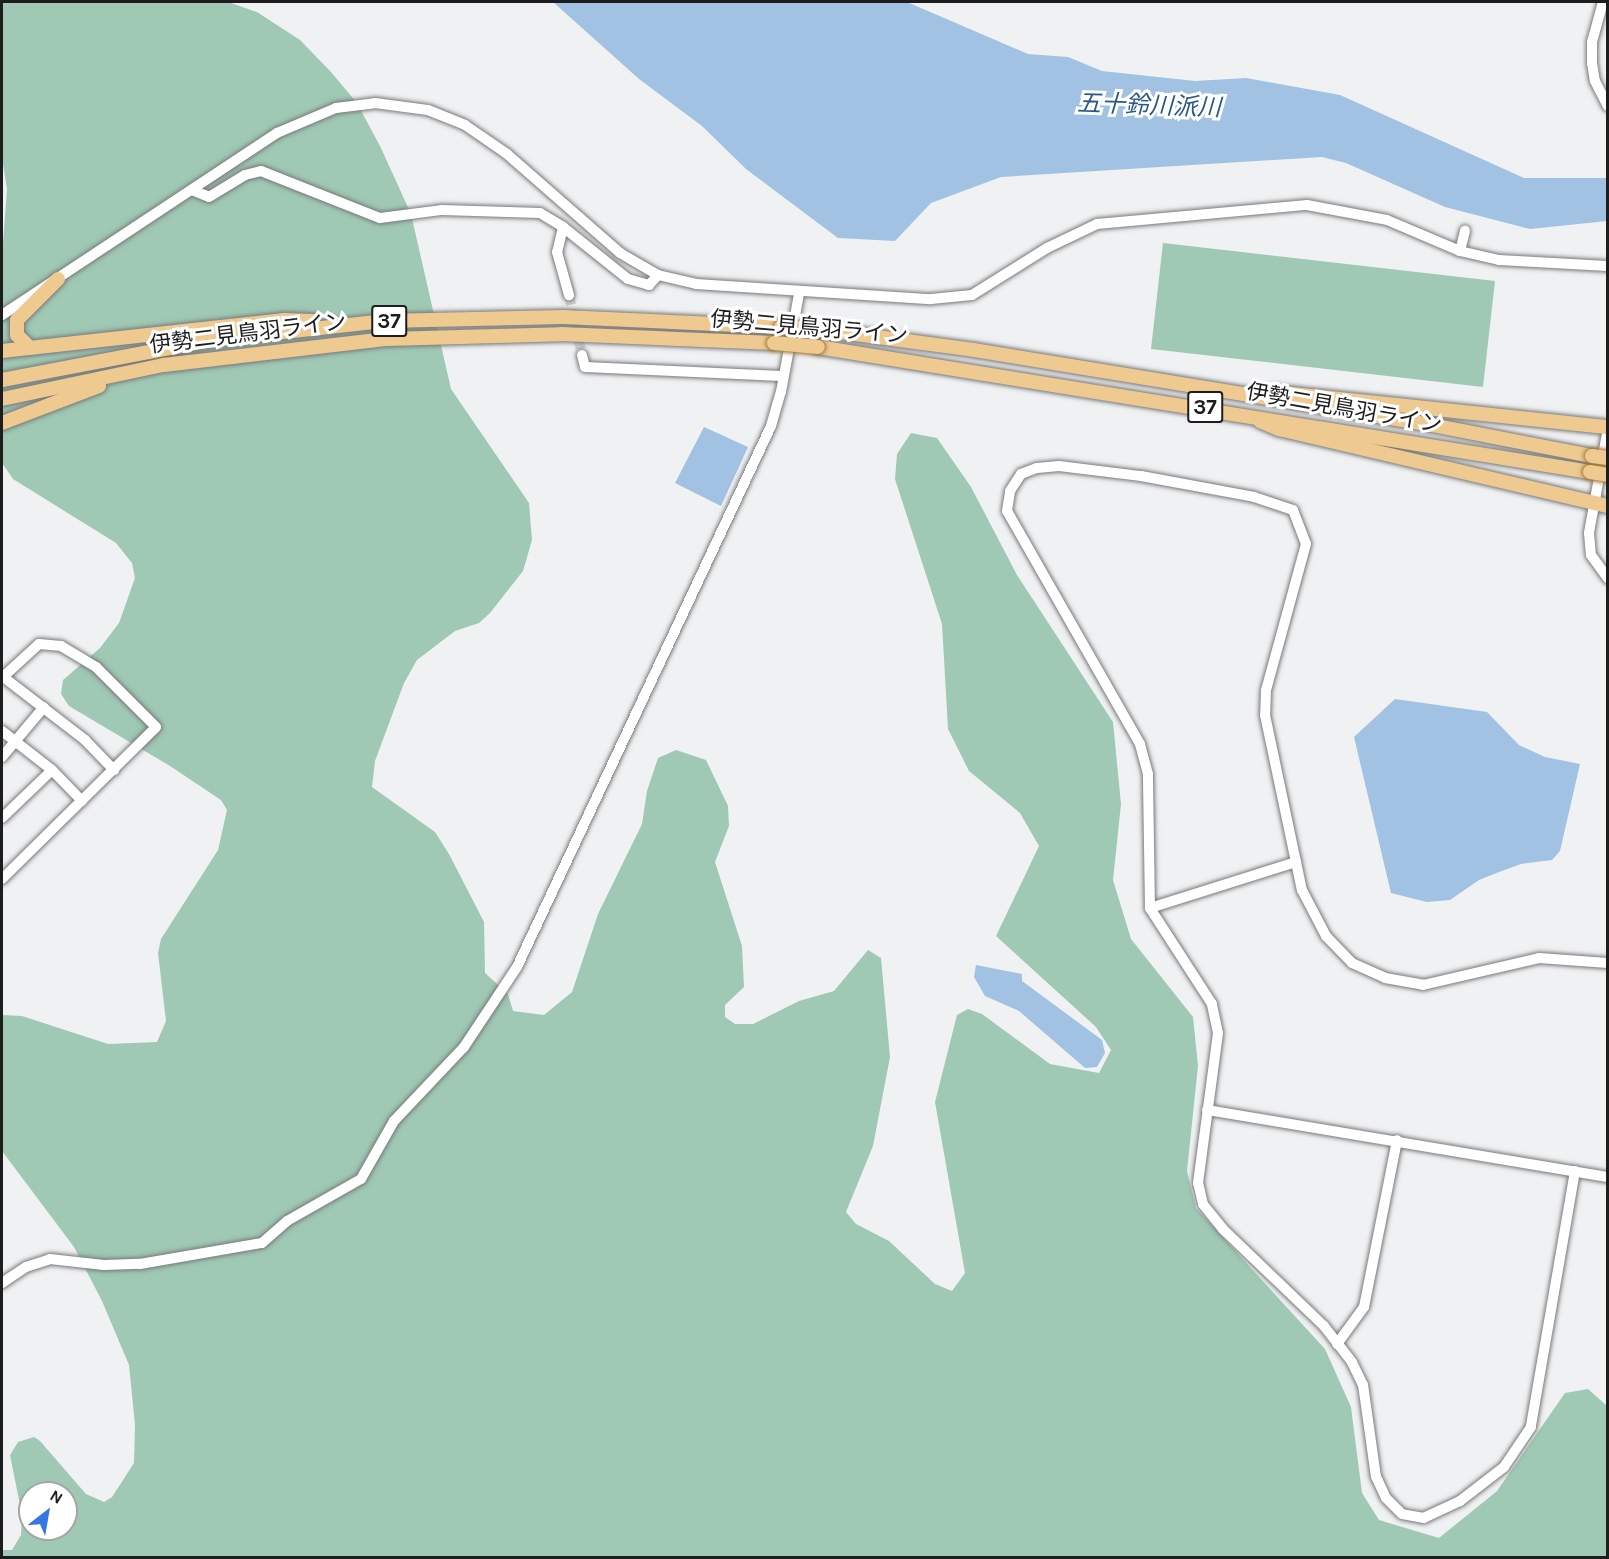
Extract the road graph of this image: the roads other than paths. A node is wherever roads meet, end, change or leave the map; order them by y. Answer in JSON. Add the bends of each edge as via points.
{"nodes":[{"id":1,"x":1603,"y":2,"type":"edge"},
{"id":2,"x":1608,"y":106,"type":"edge"},
{"id":3,"x":192,"y":190,"type":"junction"},
{"id":4,"x":563,"y":227,"type":"junction"},
{"id":5,"x":1465,"y":231,"type":"dead end"},
{"id":6,"x":1460,"y":250,"type":"junction"},
{"id":7,"x":1608,"y":266,"type":"edge"},
{"id":8,"x":658,"y":275,"type":"junction"},
{"id":9,"x":58,"y":279,"type":"junction"},
{"id":10,"x":799,"y":294,"type":"junction"},
{"id":11,"x":569,"y":295,"type":"tunnel mouth"},
{"id":12,"x":5,"y":310,"type":"edge"},
{"id":13,"x":385,"y":321,"type":"junction"},
{"id":14,"x":30,"y":348,"type":"junction"},
{"id":15,"x":2,"y":351,"type":"edge"},
{"id":16,"x":582,"y":355,"type":"dead end"},
{"id":17,"x":214,"y":358,"type":"junction"},
{"id":18,"x":782,"y":376,"type":"junction"},
{"id":19,"x":2,"y":380,"type":"edge"},
{"id":20,"x":1172,"y":386,"type":"junction"},
{"id":21,"x":2,"y":399,"type":"edge"},
{"id":22,"x":1237,"y":412,"type":"junction"},
{"id":23,"x":2,"y":423,"type":"edge"},
{"id":24,"x":1608,"y":427,"type":"edge"},
{"id":25,"x":1608,"y":458,"type":"edge"},
{"id":26,"x":1608,"y":475,"type":"edge"},
{"id":27,"x":1593,"y":504,"type":"junction"},
{"id":28,"x":1608,"y":506,"type":"edge"},
{"id":29,"x":1608,"y":578,"type":"edge"},
{"id":30,"x":3,"y":676,"type":"edge"},
{"id":31,"x":44,"y":707,"type":"junction"},
{"id":32,"x":2,"y":730,"type":"edge"},
{"id":33,"x":17,"y":742,"type":"junction"},
{"id":34,"x":2,"y":757,"type":"edge"},
{"id":35,"x":52,"y":770,"type":"junction"},
{"id":36,"x":114,"y":770,"type":"junction"},
{"id":37,"x":82,"y":801,"type":"junction"},
{"id":38,"x":2,"y":818,"type":"edge"},
{"id":39,"x":1296,"y":862,"type":"junction"},
{"id":40,"x":2,"y":879,"type":"edge"},
{"id":41,"x":1150,"y":908,"type":"junction"},
{"id":42,"x":1608,"y":963,"type":"edge"},
{"id":43,"x":1207,"y":1110,"type":"junction"},
{"id":44,"x":1396,"y":1140,"type":"junction"},
{"id":45,"x":1575,"y":1171,"type":"junction"},
{"id":46,"x":1608,"y":1177,"type":"edge"},
{"id":47,"x":2,"y":1283,"type":"edge"},
{"id":48,"x":1337,"y":1344,"type":"junction"}],
"edges":[{"from":1,"to":2,"type":"street","via":[[1592,42],[1592,63],[1595,81]]},
{"from":3,"to":4,"type":"street","via":[[208,197],[252,171],[261,171],[381,218],[442,210],[540,213]]},
{"from":3,"to":8,"type":"street","via":[[277,133],[306,119],[360,104],[402,105],[448,117],[478,132],[620,253]]},
{"from":3,"to":9,"type":"street"},
{"from":4,"to":8,"type":"street","via":[[628,279],[649,285]]},
{"from":4,"to":11,"type":"street","via":[[557,252]]},
{"from":5,"to":6,"type":"street"},
{"from":6,"to":7,"type":"street","via":[[1499,260]]},
{"from":6,"to":10,"type":"street","via":[[1387,220],[1307,205],[1097,224],[1047,248],[972,295],[931,299]]},
{"from":8,"to":10,"type":"street","via":[[696,284]]},
{"from":9,"to":12,"type":"street"},
{"from":9,"to":14,"type":"main road","via":[[17,320],[17,335]]},
{"from":10,"to":18,"type":"street"},
{"from":13,"to":14,"type":"main road","via":[[284,320]]},
{"from":13,"to":19,"type":"main road","name":"伊勢二見鳥羽ライン","number":"37","via":[[212,340]]},
{"from":13,"to":20,"type":"main road","name":"伊勢二見鳥羽ライン","number":"37","bridge":true,"via":[[563,317],[825,330],[974,350]]},
{"from":14,"to":15,"type":"main road"},
{"from":16,"to":18,"type":"street","via":[[585,367]]},
{"from":17,"to":21,"type":"main road","name":"伊勢二見鳥羽ライン","number":"37"},
{"from":17,"to":22,"type":"main road","name":"伊勢二見鳥羽ライン","number":"37","bridge":true,"via":[[456,334],[774,343]]},
{"from":17,"to":23,"type":"main road","via":[[101,386]]},
{"from":18,"to":47,"type":"street","via":[[781,392],[762,446],[517,967],[464,1047],[394,1121],[361,1179],[287,1221],[262,1243],[140,1264],[50,1259],[26,1267]]},
{"from":20,"to":24,"type":"main road","via":[[1226,387]]},
{"from":20,"to":25,"type":"main road","name":"伊勢二見鳥羽ライン","number":"37","bridge":true,"via":[[1432,425]]},
{"from":22,"to":26,"type":"main road","name":"伊勢二見鳥羽ライン","number":"37","bridge":true},
{"from":22,"to":27,"type":"main road","via":[[1279,429]]},
{"from":24,"to":27,"type":"street"},
{"from":27,"to":28,"type":"main road"},
{"from":27,"to":29,"type":"street","via":[[1588,533],[1591,555]]},
{"from":30,"to":31,"type":"street"},
{"from":30,"to":36,"type":"street","via":[[39,644],[61,646],[96,667],[156,727]]},
{"from":31,"to":33,"type":"street"},
{"from":31,"to":36,"type":"street","via":[[86,740]]},
{"from":32,"to":33,"type":"street"},
{"from":33,"to":34,"type":"street"},
{"from":33,"to":35,"type":"street"},
{"from":35,"to":37,"type":"street"},
{"from":35,"to":38,"type":"street"},
{"from":36,"to":37,"type":"street"},
{"from":37,"to":40,"type":"street"},
{"from":39,"to":41,"type":"street"},
{"from":39,"to":41,"type":"street","via":[[1265,715],[1266,690],[1306,544],[1293,510],[1274,501],[1204,487],[1059,466],[1036,468],[1021,474],[1010,491],[1007,511],[1140,744],[1148,774]]},
{"from":39,"to":42,"type":"street","via":[[1309,907],[1326,936],[1352,963],[1385,978],[1412,985],[1436,984],[1539,958]]},
{"from":41,"to":43,"type":"street","via":[[1212,1004],[1218,1033]]},
{"from":43,"to":44,"type":"street"},
{"from":43,"to":48,"type":"street","via":[[1198,1183],[1203,1204]]},
{"from":44,"to":45,"type":"street"},
{"from":44,"to":48,"type":"street","via":[[1364,1306]]},
{"from":45,"to":46,"type":"street"},
{"from":45,"to":48,"type":"street","via":[[1531,1427],[1519,1448],[1488,1482],[1444,1512],[1424,1518],[1402,1514],[1386,1498],[1376,1477],[1363,1385],[1352,1362]]}]}
